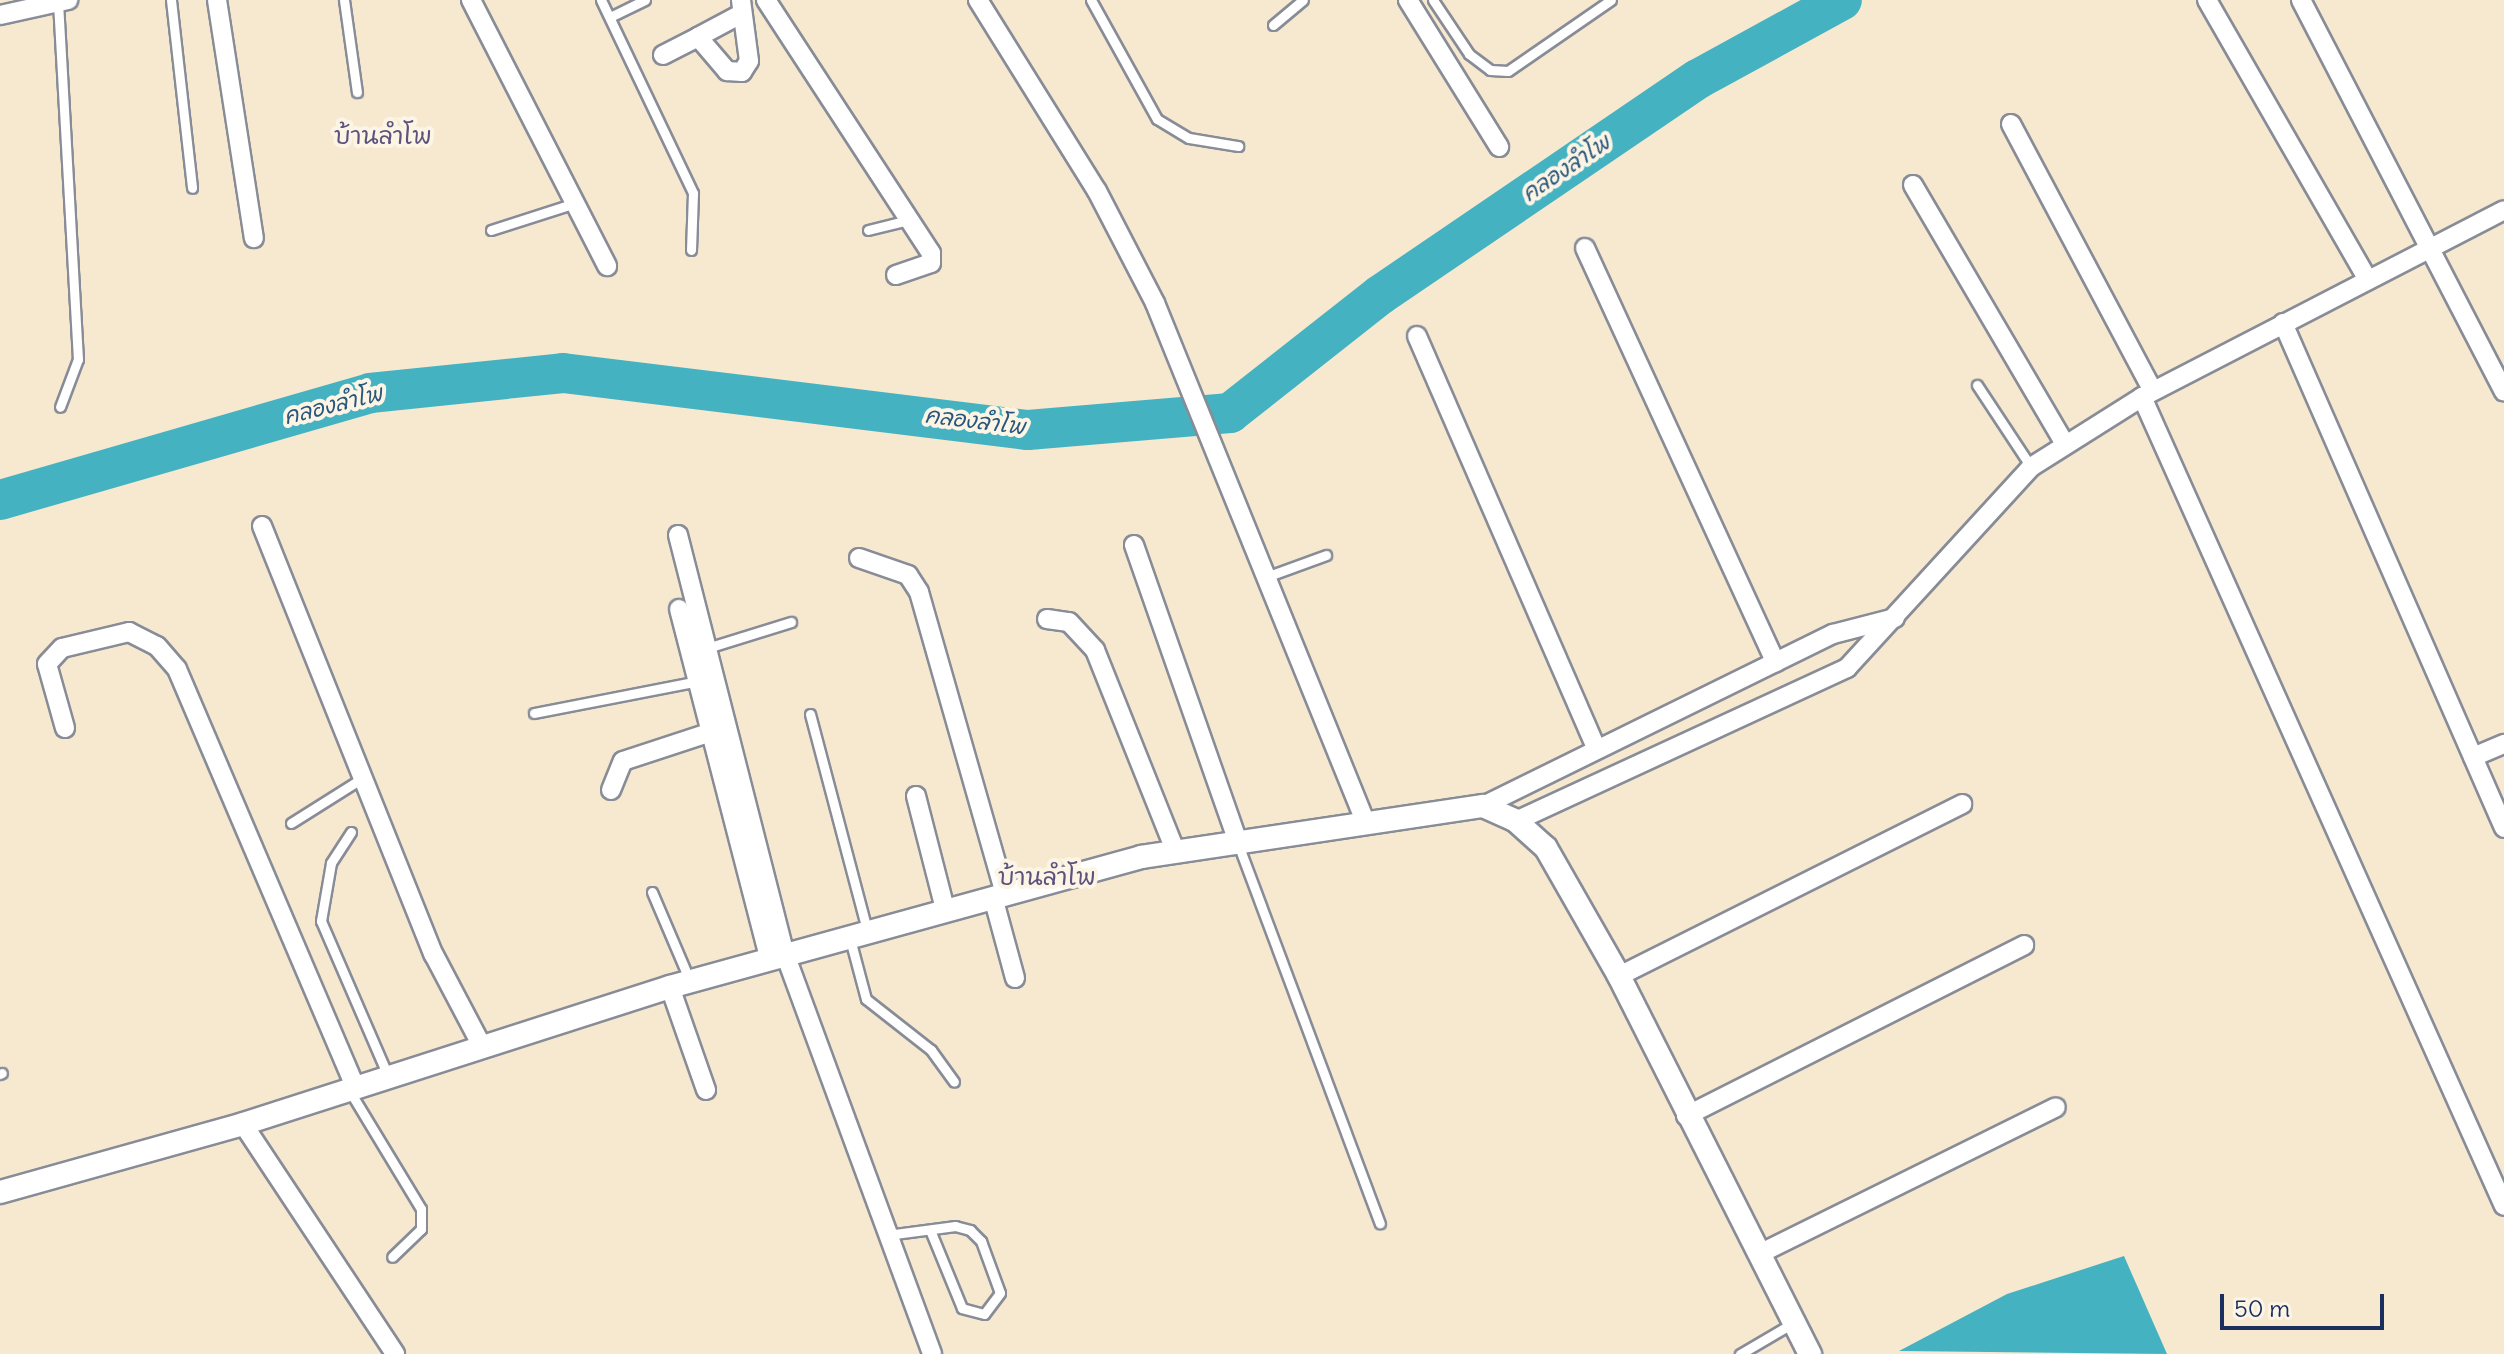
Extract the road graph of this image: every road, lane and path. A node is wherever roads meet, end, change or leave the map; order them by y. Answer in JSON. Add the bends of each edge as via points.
{"nodes":[{"id":1,"x":171,"y":0,"type":"edge"},
{"id":2,"x":217,"y":0,"type":"edge"},
{"id":3,"x":344,"y":0,"type":"edge"},
{"id":4,"x":471,"y":0,"type":"edge"},
{"id":5,"x":601,"y":0,"type":"edge"},
{"id":6,"x":645,"y":0,"type":"edge"},
{"id":7,"x":766,"y":0,"type":"edge"},
{"id":8,"x":978,"y":0,"type":"edge"},
{"id":9,"x":1091,"y":0,"type":"edge"},
{"id":10,"x":1303,"y":0,"type":"edge"},
{"id":11,"x":1408,"y":0,"type":"edge"},
{"id":12,"x":1433,"y":0,"type":"edge"},
{"id":13,"x":1611,"y":0,"type":"edge"},
{"id":14,"x":2207,"y":0,"type":"edge"},
{"id":15,"x":2301,"y":0,"type":"edge"},
{"id":16,"x":61,"y":1,"type":"edge"},
{"id":17,"x":741,"y":7,"type":"edge"},
{"id":18,"x":0,"y":15,"type":"edge"},
{"id":19,"x":610,"y":17,"type":"junction"},
{"id":20,"x":1273,"y":25,"type":"dead end"},
{"id":21,"x":698,"y":37,"type":"junction"},
{"id":22,"x":663,"y":55,"type":"dead end"},
{"id":23,"x":357,"y":92,"type":"dead end"},
{"id":24,"x":2011,"y":124,"type":"dead end"},
{"id":25,"x":1238,"y":146,"type":"dead end"},
{"id":26,"x":1499,"y":147,"type":"dead end"},
{"id":27,"x":1913,"y":185,"type":"dead end"},
{"id":28,"x":192,"y":188,"type":"dead end"},
{"id":29,"x":575,"y":203,"type":"junction"},
{"id":30,"x":2504,"y":210,"type":"edge"},
{"id":31,"x":904,"y":221,"type":"junction"},
{"id":32,"x":491,"y":230,"type":"dead end"},
{"id":33,"x":868,"y":230,"type":"dead end"},
{"id":34,"x":254,"y":238,"type":"dead end"},
{"id":35,"x":2433,"y":246,"type":"junction"},
{"id":36,"x":1585,"y":248,"type":"dead end"},
{"id":37,"x":691,"y":250,"type":"dead end"},
{"id":38,"x":607,"y":266,"type":"dead end"},
{"id":39,"x":896,"y":275,"type":"dead end"},
{"id":40,"x":2368,"y":280,"type":"junction"},
{"id":41,"x":2283,"y":323,"type":"junction"},
{"id":42,"x":1417,"y":336,"type":"dead end"},
{"id":43,"x":1977,"y":385,"type":"dead end"},
{"id":44,"x":2504,"y":391,"type":"edge"},
{"id":45,"x":2147,"y":394,"type":"junction"},
{"id":46,"x":60,"y":407,"type":"dead end"},
{"id":47,"x":2065,"y":444,"type":"junction"},
{"id":48,"x":2031,"y":467,"type":"junction"},
{"id":49,"x":262,"y":526,"type":"dead end"},
{"id":50,"x":678,"y":535,"type":"dead end"},
{"id":51,"x":1134,"y":545,"type":"dead end"},
{"id":52,"x":1326,"y":555,"type":"dead end"},
{"id":53,"x":859,"y":558,"type":"dead end"},
{"id":54,"x":1266,"y":577,"type":"junction"},
{"id":55,"x":679,"y":609,"type":"dead end"},
{"id":56,"x":1895,"y":618,"type":"junction"},
{"id":57,"x":1047,"y":619,"type":"dead end"},
{"id":58,"x":791,"y":622,"type":"dead end"},
{"id":59,"x":707,"y":648,"type":"junction"},
{"id":60,"x":1775,"y":662,"type":"junction"},
{"id":61,"x":698,"y":681,"type":"junction"},
{"id":62,"x":534,"y":713,"type":"dead end"},
{"id":63,"x":810,"y":714,"type":"dead end"},
{"id":64,"x":65,"y":728,"type":"dead end"},
{"id":65,"x":711,"y":732,"type":"junction"},
{"id":66,"x":2504,"y":744,"type":"edge"},
{"id":67,"x":1596,"y":748,"type":"junction"},
{"id":68,"x":2473,"y":757,"type":"junction"},
{"id":69,"x":361,"y":779,"type":"junction"},
{"id":70,"x":611,"y":790,"type":"dead end"},
{"id":71,"x":916,"y":796,"type":"dead end"},
{"id":72,"x":1962,"y":804,"type":"dead end"},
{"id":73,"x":1483,"y":806,"type":"junction"},
{"id":74,"x":1365,"y":821,"type":"junction"},
{"id":75,"x":1516,"y":821,"type":"junction"},
{"id":76,"x":291,"y":823,"type":"dead end"},
{"id":77,"x":2504,"y":828,"type":"edge"},
{"id":78,"x":351,"y":832,"type":"dead end"},
{"id":79,"x":1236,"y":837,"type":"junction"},
{"id":80,"x":1175,"y":850,"type":"junction"},
{"id":81,"x":652,"y":892,"type":"dead end"},
{"id":82,"x":999,"y":895,"type":"junction"},
{"id":83,"x":945,"y":909,"type":"junction"},
{"id":84,"x":858,"y":933,"type":"junction"},
{"id":85,"x":2024,"y":945,"type":"dead end"},
{"id":86,"x":777,"y":956,"type":"junction"},
{"id":87,"x":1619,"y":976,"type":"junction"},
{"id":88,"x":1015,"y":978,"type":"dead end"},
{"id":89,"x":680,"y":984,"type":"junction"},
{"id":90,"x":482,"y":1046,"type":"junction"},
{"id":91,"x":388,"y":1076,"type":"junction"},
{"id":92,"x":954,"y":1082,"type":"dead end"},
{"id":93,"x":352,"y":1089,"type":"junction"},
{"id":94,"x":706,"y":1090,"type":"dead end"},
{"id":95,"x":2056,"y":1107,"type":"dead end"},
{"id":96,"x":1686,"y":1116,"type":"junction"},
{"id":97,"x":243,"y":1124,"type":"junction"},
{"id":98,"x":0,"y":1192,"type":"edge"},
{"id":99,"x":2504,"y":1206,"type":"edge"},
{"id":100,"x":1380,"y":1223,"type":"dead end"},
{"id":101,"x":930,"y":1230,"type":"junction"},
{"id":102,"x":887,"y":1235,"type":"junction"},
{"id":103,"x":1759,"y":1254,"type":"junction"},
{"id":104,"x":392,"y":1257,"type":"dead end"},
{"id":105,"x":1794,"y":1323,"type":"junction"},
{"id":106,"x":395,"y":1354,"type":"edge"},
{"id":107,"x":932,"y":1354,"type":"edge"},
{"id":108,"x":1740,"y":1354,"type":"edge"},
{"id":109,"x":1810,"y":1354,"type":"edge"}],
"edges":[{"from":1,"to":28,"type":"lane"},
{"from":2,"to":34,"type":"street"},
{"from":3,"to":23,"type":"lane"},
{"from":4,"to":29,"type":"street"},
{"from":5,"to":19,"type":"lane"},
{"from":6,"to":19,"type":"lane"},
{"from":7,"to":31,"type":"street"},
{"from":8,"to":54,"type":"street","via":[[1097,191],[1155,303]]},
{"from":9,"to":25,"type":"lane","via":[[1157,119],[1189,138]]},
{"from":10,"to":20,"type":"lane"},
{"from":11,"to":26,"type":"street"},
{"from":12,"to":13,"type":"lane","via":[[1469,54],[1490,70],[1508,71]]},
{"from":14,"to":40,"type":"street"},
{"from":15,"to":35,"type":"street"},
{"from":16,"to":18,"type":"street"},
{"from":16,"to":46,"type":"lane","via":[[78,359]]},
{"from":17,"to":21,"type":"street"},
{"from":17,"to":21,"type":"street","via":[[749,61],[742,72],[727,71]]},
{"from":19,"to":37,"type":"lane","via":[[693,193]]},
{"from":21,"to":22,"type":"street"},
{"from":24,"to":45,"type":"street"},
{"from":27,"to":47,"type":"street"},
{"from":29,"to":32,"type":"lane"},
{"from":29,"to":38,"type":"street"},
{"from":30,"to":35,"type":"street"},
{"from":31,"to":33,"type":"lane"},
{"from":31,"to":39,"type":"street","via":[[932,259]]},
{"from":35,"to":40,"type":"street"},
{"from":35,"to":44,"type":"street"},
{"from":36,"to":60,"type":"street"},
{"from":40,"to":41,"type":"street"},
{"from":41,"to":45,"type":"street"},
{"from":41,"to":68,"type":"street"},
{"from":42,"to":67,"type":"street"},
{"from":43,"to":48,"type":"lane"},
{"from":45,"to":47,"type":"street"},
{"from":45,"to":99,"type":"street"},
{"from":47,"to":48,"type":"street"},
{"from":48,"to":56,"type":"street"},
{"from":49,"to":69,"type":"street"},
{"from":50,"to":59,"type":"street"},
{"from":51,"to":79,"type":"street"},
{"from":52,"to":54,"type":"lane"},
{"from":53,"to":82,"type":"street","via":[[908,575],[919,592]]},
{"from":54,"to":74,"type":"street"},
{"from":55,"to":61,"type":"street"},
{"from":56,"to":60,"type":"street","via":[[1833,634]]},
{"from":56,"to":75,"type":"street","via":[[1847,668]]},
{"from":57,"to":80,"type":"street","via":[[1069,622],[1095,650]]},
{"from":58,"to":59,"type":"lane"},
{"from":59,"to":86,"type":"street"},
{"from":60,"to":67,"type":"street"},
{"from":61,"to":62,"type":"lane"},
{"from":61,"to":65,"type":"street"},
{"from":63,"to":84,"type":"lane"},
{"from":64,"to":93,"type":"street","via":[[47,664],[62,648],[129,632],[157,646],[177,669]]},
{"from":65,"to":70,"type":"street","via":[[623,761]]},
{"from":65,"to":86,"type":"street"},
{"from":66,"to":68,"type":"street"},
{"from":67,"to":73,"type":"street"},
{"from":68,"to":77,"type":"street"},
{"from":69,"to":76,"type":"lane"},
{"from":69,"to":90,"type":"street"},
{"from":71,"to":83,"type":"street"},
{"from":72,"to":87,"type":"street"},
{"from":73,"to":74,"type":"street"},
{"from":73,"to":75,"type":"street"},
{"from":74,"to":79,"type":"street"},
{"from":75,"to":87,"type":"street","via":[[1546,848]]},
{"from":78,"to":91,"type":"lane","via":[[331,863],[321,921]]},
{"from":79,"to":80,"type":"street"},
{"from":79,"to":100,"type":"lane"},
{"from":80,"to":82,"type":"street"},
{"from":81,"to":89,"type":"lane"},
{"from":82,"to":83,"type":"street"},
{"from":82,"to":88,"type":"street"},
{"from":83,"to":84,"type":"street"},
{"from":84,"to":86,"type":"street"},
{"from":84,"to":92,"type":"lane","via":[[866,999],[931,1050]]},
{"from":85,"to":96,"type":"street"},
{"from":86,"to":89,"type":"street"},
{"from":86,"to":102,"type":"street"},
{"from":87,"to":96,"type":"street"},
{"from":89,"to":90,"type":"street"},
{"from":89,"to":94,"type":"street"},
{"from":90,"to":91,"type":"street"},
{"from":91,"to":93,"type":"street"},
{"from":93,"to":97,"type":"street"},
{"from":93,"to":104,"type":"lane","via":[[421,1209],[421,1229]]},
{"from":95,"to":103,"type":"street"},
{"from":96,"to":103,"type":"street"},
{"from":97,"to":98,"type":"street"},
{"from":97,"to":106,"type":"street"},
{"from":101,"to":101,"type":"lane","via":[[955,1226],[981,1241],[1000,1293],[984,1314],[962,1308]]},
{"from":101,"to":102,"type":"lane"},
{"from":102,"to":107,"type":"street"},
{"from":103,"to":105,"type":"street"},
{"from":105,"to":108,"type":"lane"},
{"from":105,"to":109,"type":"street"}]}
